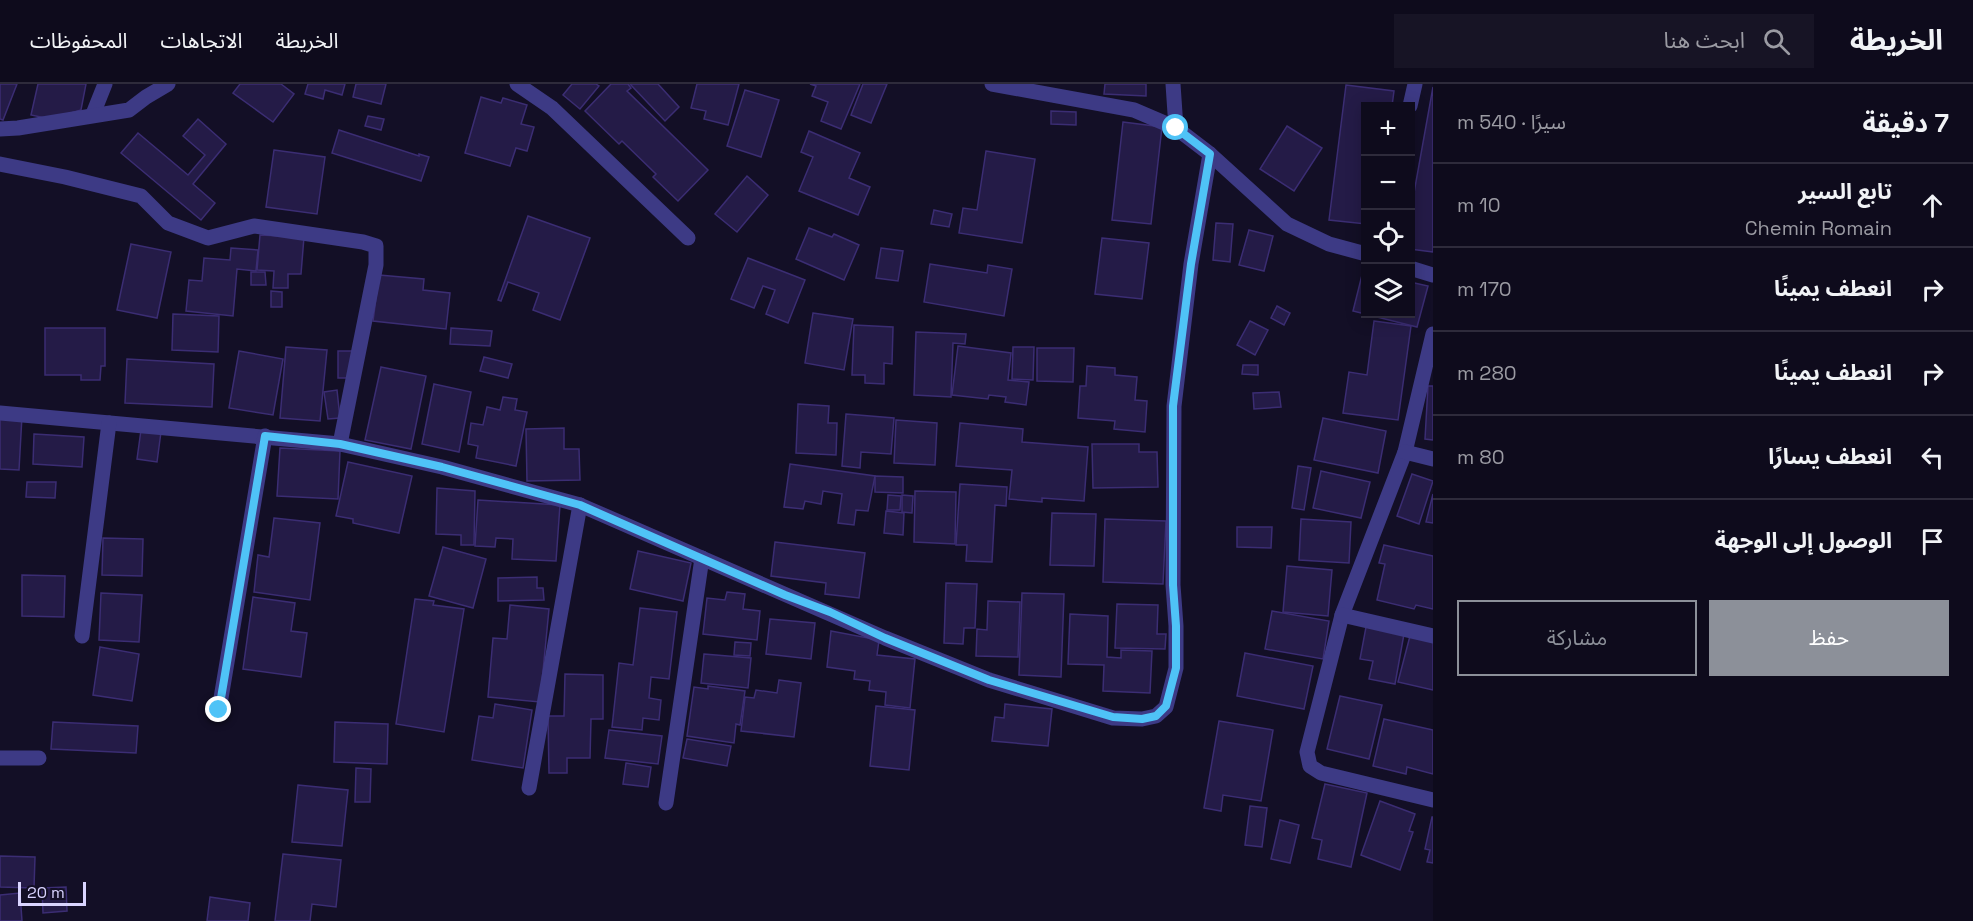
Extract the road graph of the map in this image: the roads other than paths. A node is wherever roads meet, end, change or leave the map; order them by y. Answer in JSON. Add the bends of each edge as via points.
{"nodes":[{"id":1,"x":105,"y":84,"type":"edge"},
{"id":2,"x":168,"y":84,"type":"edge"},
{"id":3,"x":517,"y":84,"type":"edge"},
{"id":4,"x":992,"y":84,"type":"edge"},
{"id":5,"x":1173,"y":84,"type":"edge"},
{"id":6,"x":1415,"y":84,"type":"edge"},
{"id":7,"x":1411,"y":102,"type":"edge"},
{"id":8,"x":93,"y":114,"type":"junction"},
{"id":9,"x":1176,"y":128,"type":"junction"},
{"id":10,"x":0,"y":129,"type":"edge"},
{"id":11,"x":1210,"y":154,"type":"junction"},
{"id":12,"x":0,"y":164,"type":"edge"},
{"id":13,"x":688,"y":238,"type":"dead end"},
{"id":14,"x":1361,"y":253,"type":"edge"},
{"id":15,"x":1415,"y":269,"type":"edge"},
{"id":16,"x":1433,"y":274,"type":"edge"},
{"id":17,"x":1433,"y":334,"type":"edge"},
{"id":18,"x":0,"y":413,"type":"edge"},
{"id":19,"x":109,"y":423,"type":"junction"},
{"id":20,"x":265,"y":436,"type":"junction"},
{"id":21,"x":340,"y":444,"type":"junction"},
{"id":22,"x":1405,"y":452,"type":"junction"},
{"id":23,"x":1433,"y":459,"type":"edge"},
{"id":24,"x":580,"y":505,"type":"junction"},
{"id":25,"x":702,"y":558,"type":"junction"},
{"id":26,"x":1342,"y":615,"type":"junction"},
{"id":27,"x":82,"y":636,"type":"dead end"},
{"id":28,"x":1433,"y":636,"type":"edge"},
{"id":29,"x":219,"y":710,"type":"dead end"},
{"id":30,"x":0,"y":758,"type":"edge"},
{"id":31,"x":39,"y":758,"type":"dead end"},
{"id":32,"x":529,"y":788,"type":"dead end"},
{"id":33,"x":1433,"y":800,"type":"edge"},
{"id":34,"x":666,"y":803,"type":"dead end"}],
"edges":[{"from":1,"to":8,"type":"street"},
{"from":2,"to":8,"type":"street","via":[[129,110]]},
{"from":3,"to":13,"type":"street","via":[[552,108]]},
{"from":4,"to":9,"type":"street","via":[[1134,110]]},
{"from":5,"to":9,"type":"street"},
{"from":6,"to":7,"type":"street"},
{"from":8,"to":10,"type":"street"},
{"from":9,"to":11,"type":"street"},
{"from":11,"to":14,"type":"street","via":[[1287,225]]},
{"from":11,"to":25,"type":"street","via":[[1173,406],[1176,668],[1166,706],[1156,716],[1113,717],[989,680]]},
{"from":12,"to":21,"type":"street","via":[[141,196],[168,223],[208,238],[254,226],[376,246],[376,265]]},
{"from":15,"to":16,"type":"street"},
{"from":17,"to":22,"type":"street"},
{"from":18,"to":19,"type":"street"},
{"from":19,"to":20,"type":"street"},
{"from":19,"to":27,"type":"street"},
{"from":20,"to":21,"type":"street"},
{"from":20,"to":29,"type":"street"},
{"from":21,"to":24,"type":"street"},
{"from":22,"to":23,"type":"street"},
{"from":22,"to":26,"type":"street"},
{"from":24,"to":25,"type":"street"},
{"from":24,"to":32,"type":"street"},
{"from":25,"to":34,"type":"street"},
{"from":26,"to":28,"type":"street"},
{"from":26,"to":33,"type":"street","via":[[1307,752],[1310,766],[1321,773]]},
{"from":30,"to":31,"type":"street"}]}
